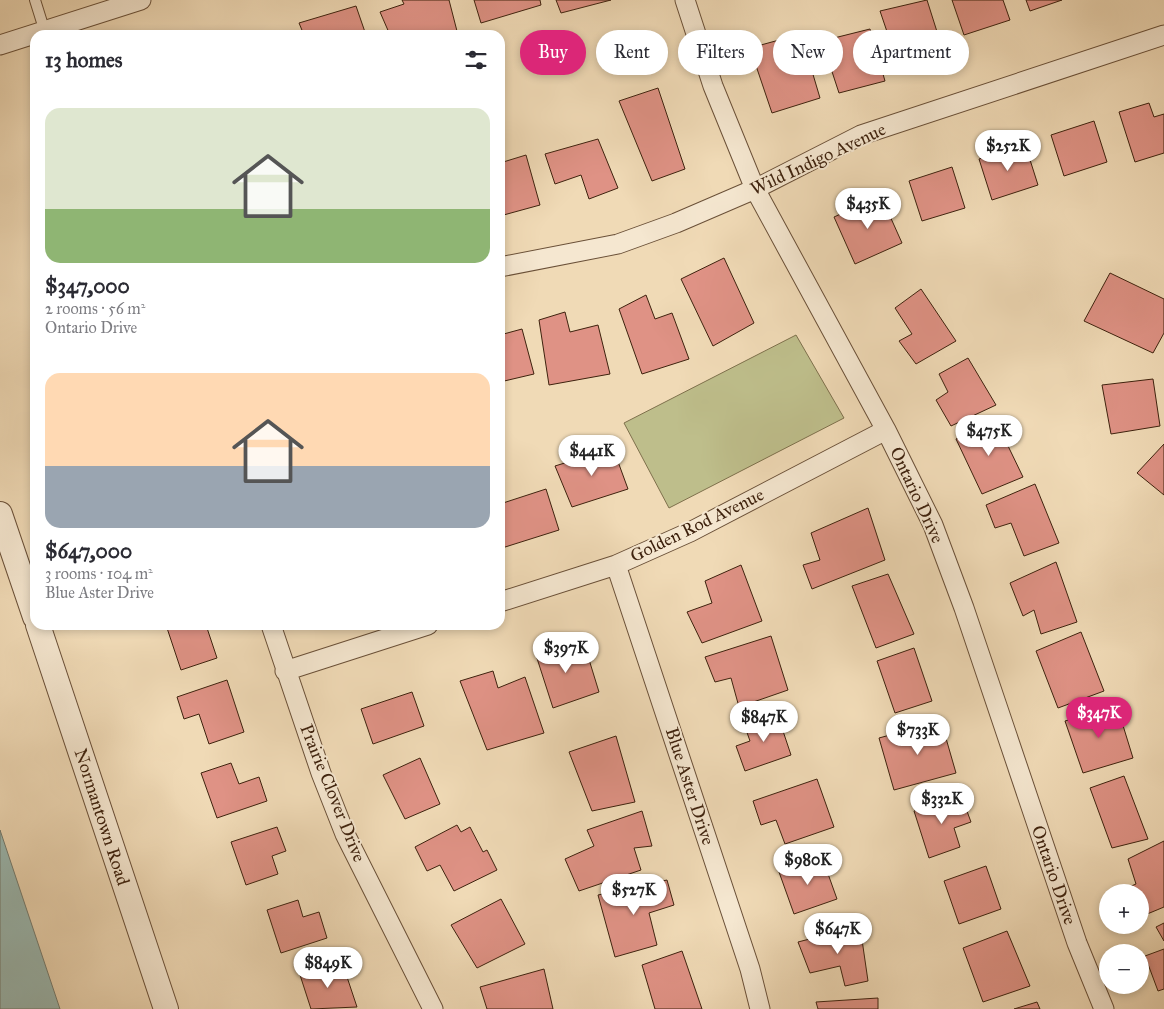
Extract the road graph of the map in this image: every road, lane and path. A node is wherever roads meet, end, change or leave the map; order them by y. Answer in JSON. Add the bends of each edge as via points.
{"nodes":[{"id":1,"x":35,"y":0,"type":"edge"},
{"id":2,"x":141,"y":0,"type":"edge"},
{"id":3,"x":685,"y":0,"type":"edge"},
{"id":4,"x":43,"y":30,"type":"edge"},
{"id":5,"x":50,"y":30,"type":"edge"},
{"id":6,"x":1164,"y":35,"type":"edge"},
{"id":7,"x":30,"y":36,"type":"edge"},
{"id":8,"x":0,"y":45,"type":"edge"},
{"id":9,"x":755,"y":189,"type":"junction"},
{"id":10,"x":505,"y":266,"type":"edge"},
{"id":11,"x":886,"y":430,"type":"junction"},
{"id":12,"x":0,"y":514,"type":"edge"},
{"id":13,"x":616,"y":564,"type":"junction"},
{"id":14,"x":505,"y":600,"type":"edge"},
{"id":15,"x":30,"y":602,"type":"edge"},
{"id":16,"x":40,"y":630,"type":"edge"},
{"id":17,"x":272,"y":630,"type":"edge"},
{"id":18,"x":413,"y":630,"type":"edge"},
{"id":19,"x":286,"y":671,"type":"junction"},
{"id":20,"x":166,"y":1009,"type":"edge"},
{"id":21,"x":433,"y":1009,"type":"edge"},
{"id":22,"x":760,"y":1009,"type":"edge"},
{"id":23,"x":1104,"y":1009,"type":"edge"}],
"edges":[{"from":1,"to":4,"type":"lane"},
{"from":2,"to":5,"type":"street"},
{"from":3,"to":9,"type":"street","name":"Ontario Drive","via":[[713,86]]},
{"from":6,"to":9,"type":"street","name":"Wild Indigo Avenue","via":[[861,135]]},
{"from":7,"to":8,"type":"street"},
{"from":9,"to":10,"type":"street","name":"Wild Indigo Avenue","via":[[618,244]]},
{"from":9,"to":11,"type":"street","name":"Ontario Drive"},
{"from":11,"to":13,"type":"street","name":"Golden Rod Avenue","via":[[690,532]]},
{"from":11,"to":23,"type":"street","name":"Ontario Drive","via":[[933,525],[1077,943]]},
{"from":12,"to":15,"type":"street"},
{"from":13,"to":14,"type":"street","name":"Golden Rod Avenue"},
{"from":13,"to":22,"type":"street","name":"Blue Aster Drive","via":[[750,969]]},
{"from":16,"to":20,"type":"street","name":"Normantown Road"},
{"from":17,"to":19,"type":"street","name":"Prairie Clover Drive"},
{"from":18,"to":19,"type":"street"},
{"from":19,"to":21,"type":"street","name":"Prairie Clover Drive","via":[[346,834]]}]}
